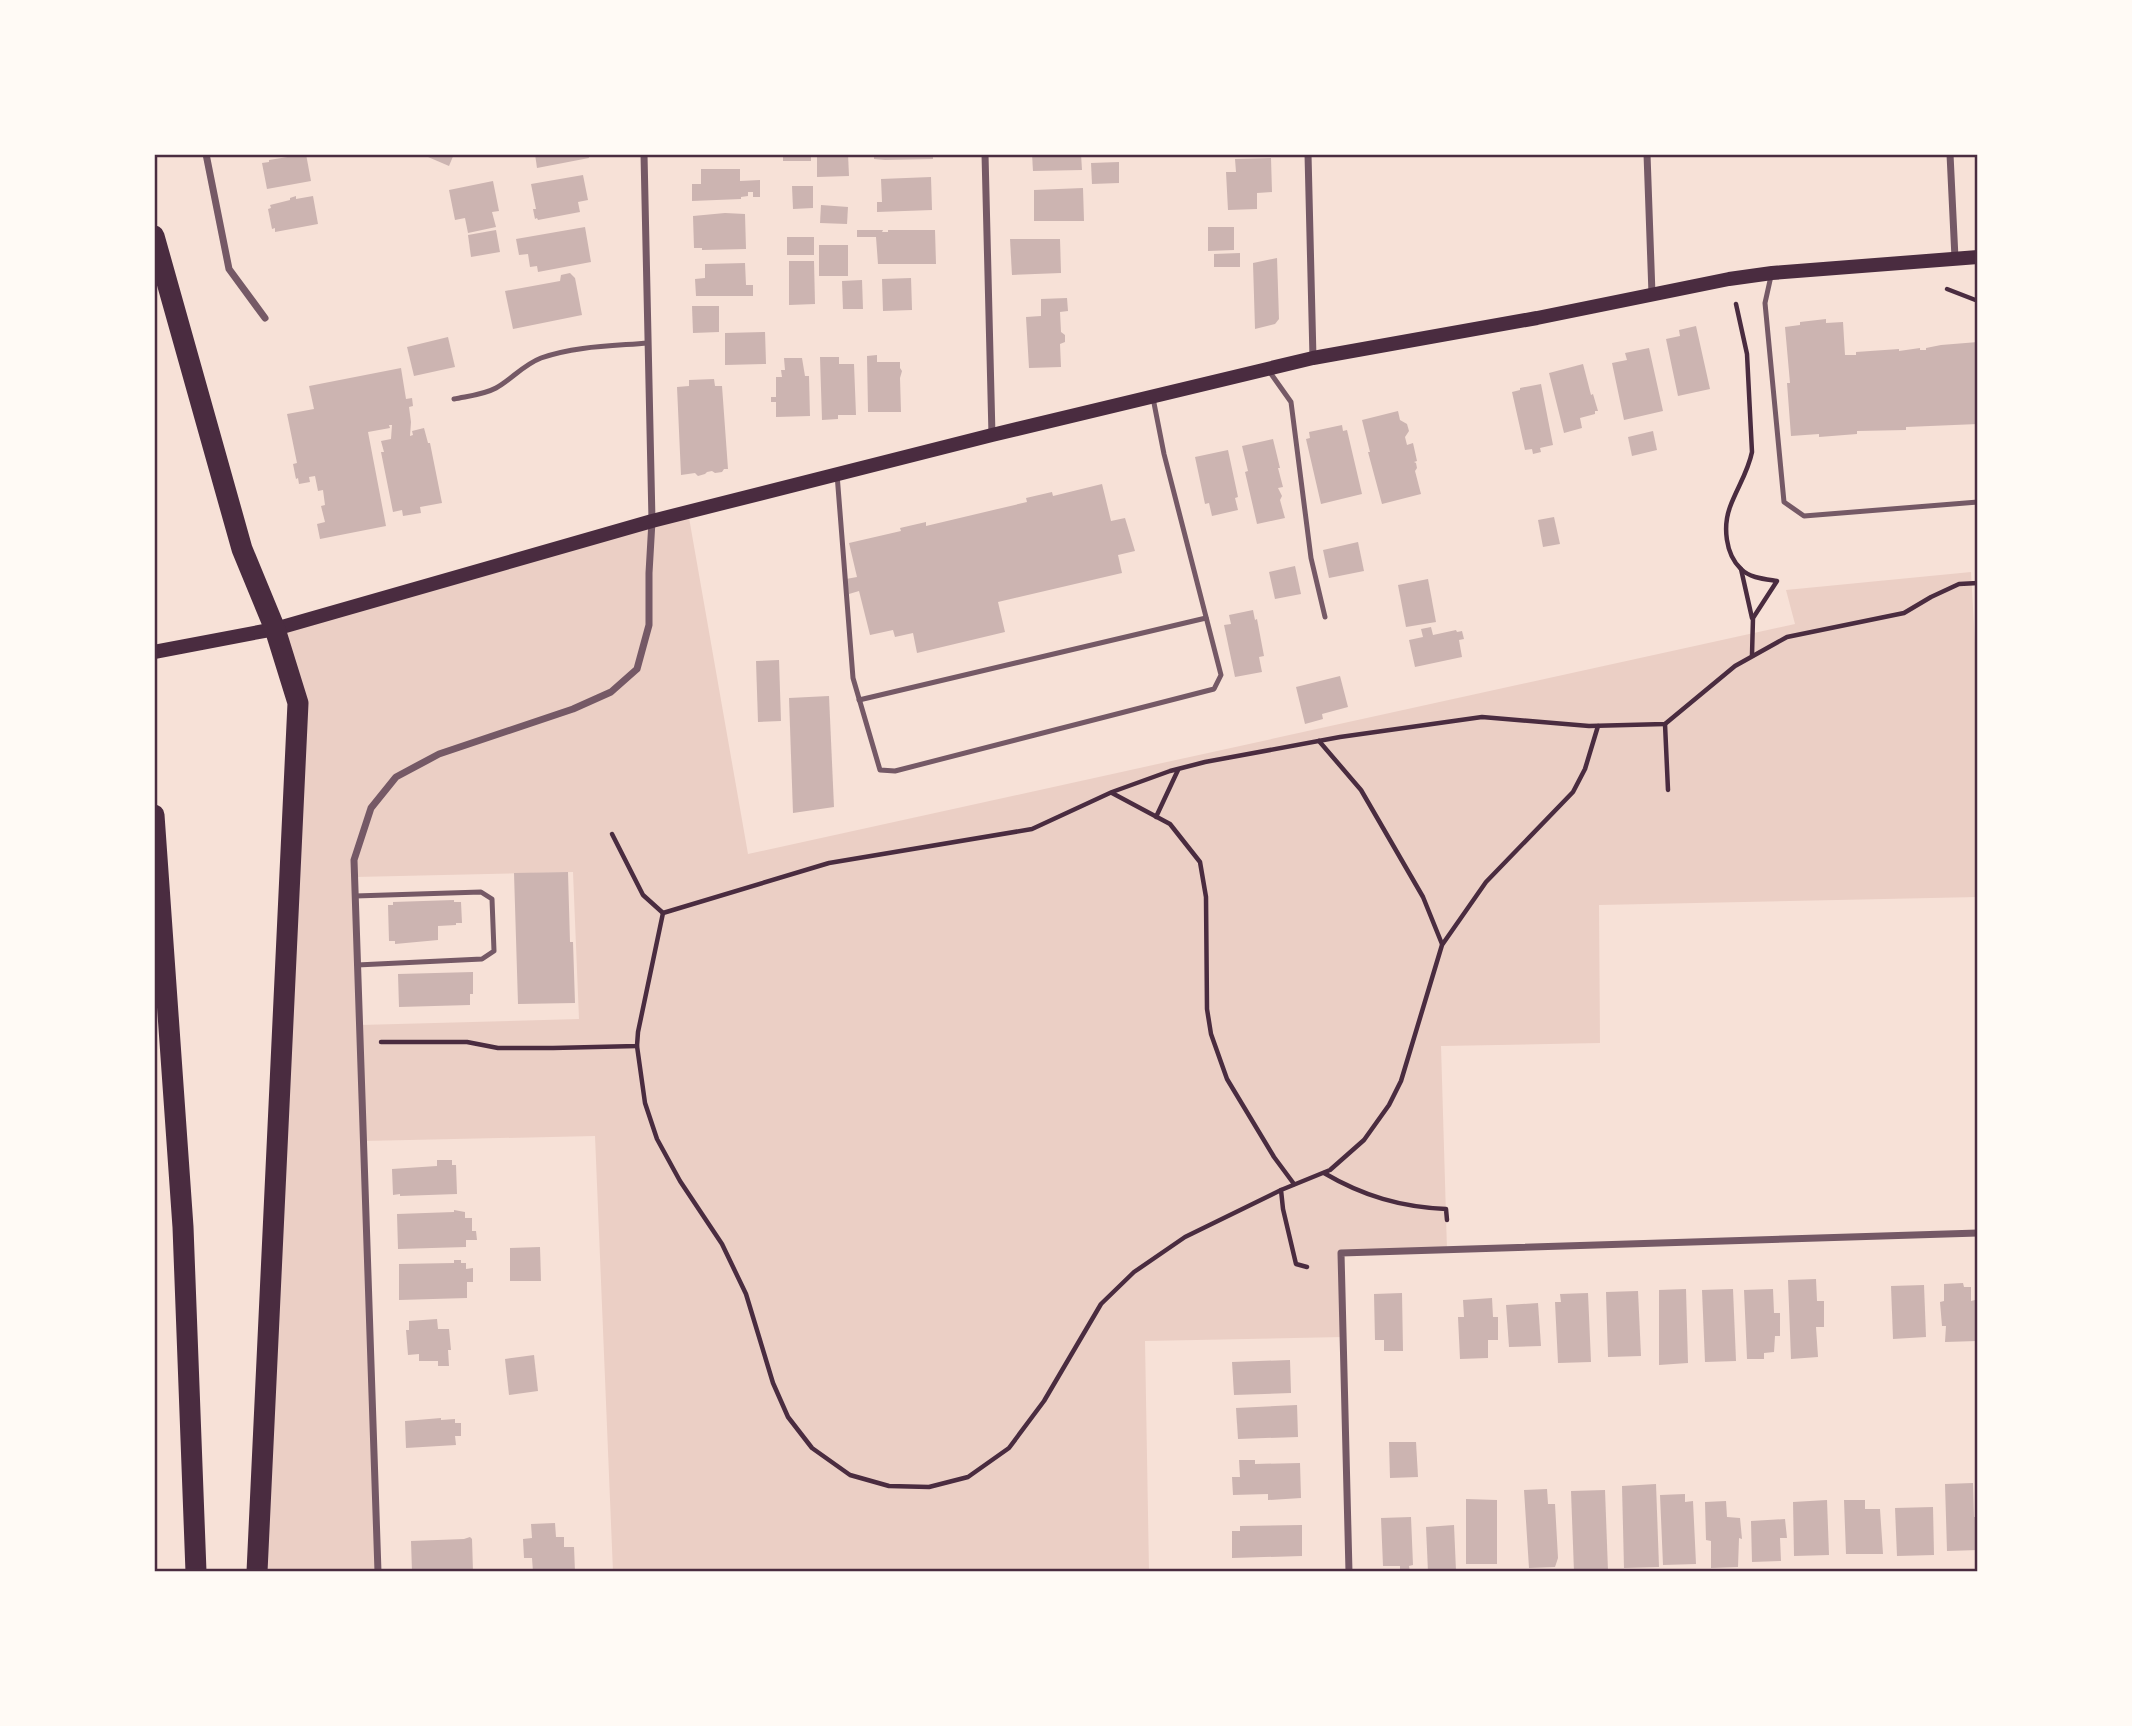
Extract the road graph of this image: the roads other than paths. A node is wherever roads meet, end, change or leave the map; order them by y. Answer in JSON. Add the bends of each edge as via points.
{"nodes":[{"id":1,"x":206,"y":154,"type":"edge"},
{"id":2,"x":644,"y":154,"type":"edge"},
{"id":3,"x":985,"y":154,"type":"edge"},
{"id":4,"x":1308,"y":154,"type":"edge"},
{"id":5,"x":1647,"y":154,"type":"edge"},
{"id":6,"x":1950,"y":154,"type":"edge"},
{"id":7,"x":154,"y":236,"type":"edge"},
{"id":8,"x":1978,"y":257,"type":"edge"},
{"id":9,"x":1955,"y":259,"type":"junction"},
{"id":10,"x":1772,"y":273,"type":"junction"},
{"id":11,"x":1652,"y":294,"type":"junction"},
{"id":12,"x":265,"y":318,"type":"dead end"},
{"id":13,"x":648,"y":343,"type":"junction"},
{"id":14,"x":1313,"y":358,"type":"junction"},
{"id":15,"x":1267,"y":369,"type":"junction"},
{"id":16,"x":1153,"y":396,"type":"junction"},
{"id":17,"x":454,"y":399,"type":"dead end"},
{"id":18,"x":992,"y":435,"type":"junction"},
{"id":19,"x":837,"y":474,"type":"junction"},
{"id":20,"x":1978,"y":502,"type":"edge"},
{"id":21,"x":652,"y":521,"type":"junction"},
{"id":22,"x":1325,"y":617,"type":"dead end"},
{"id":23,"x":1206,"y":618,"type":"junction"},
{"id":24,"x":275,"y":629,"type":"junction"},
{"id":25,"x":154,"y":652,"type":"edge"},
{"id":26,"x":859,"y":700,"type":"junction"},
{"id":27,"x":154,"y":816,"type":"edge"},
{"id":28,"x":355,"y":896,"type":"junction"},
{"id":29,"x":358,"y":965,"type":"junction"},
{"id":30,"x":1978,"y":1234,"type":"edge"},
{"id":31,"x":195,"y":1572,"type":"edge"},
{"id":32,"x":257,"y":1572,"type":"edge"},
{"id":33,"x":378,"y":1572,"type":"edge"},
{"id":34,"x":1349,"y":1572,"type":"edge"}],
"edges":[{"from":1,"to":12,"type":"street","via":[[229,269]]},
{"from":2,"to":13,"type":"street"},
{"from":3,"to":18,"type":"street"},
{"from":4,"to":14,"type":"street"},
{"from":5,"to":11,"type":"street"},
{"from":6,"to":9,"type":"street"},
{"from":7,"to":24,"type":"highway","via":[[242,549]]},
{"from":8,"to":9,"type":"main road"},
{"from":9,"to":10,"type":"main road"},
{"from":10,"to":11,"type":"main road"},
{"from":10,"to":20,"type":"lane","via":[[1765,303],[1784,502],[1804,516]]},
{"from":11,"to":14,"type":"main road"},
{"from":13,"to":17,"type":"lane","via":[[538,359],[499,387]]},
{"from":13,"to":21,"type":"street"},
{"from":14,"to":15,"type":"main road"},
{"from":15,"to":16,"type":"main road"},
{"from":15,"to":22,"type":"lane","via":[[1291,402],[1311,558]]},
{"from":16,"to":18,"type":"main road"},
{"from":16,"to":23,"type":"lane"},
{"from":18,"to":19,"type":"main road"},
{"from":19,"to":21,"type":"main road"},
{"from":19,"to":26,"type":"lane","via":[[853,678]]},
{"from":21,"to":24,"type":"main road"},
{"from":21,"to":28,"type":"street","via":[[649,625],[638,669],[611,692],[439,754],[396,777],[371,808],[354,860]]},
{"from":23,"to":26,"type":"lane"},
{"from":23,"to":26,"type":"lane","via":[[1221,675],[1214,689],[895,771],[880,770]]},
{"from":24,"to":25,"type":"main road"},
{"from":24,"to":32,"type":"highway","via":[[298,703]]},
{"from":27,"to":31,"type":"highway","via":[[183,1227]]},
{"from":28,"to":29,"type":"street"},
{"from":28,"to":29,"type":"lane","via":[[481,892],[492,899],[494,951],[482,959]]},
{"from":29,"to":33,"type":"street"},
{"from":30,"to":34,"type":"street","via":[[1341,1253]]}]}
